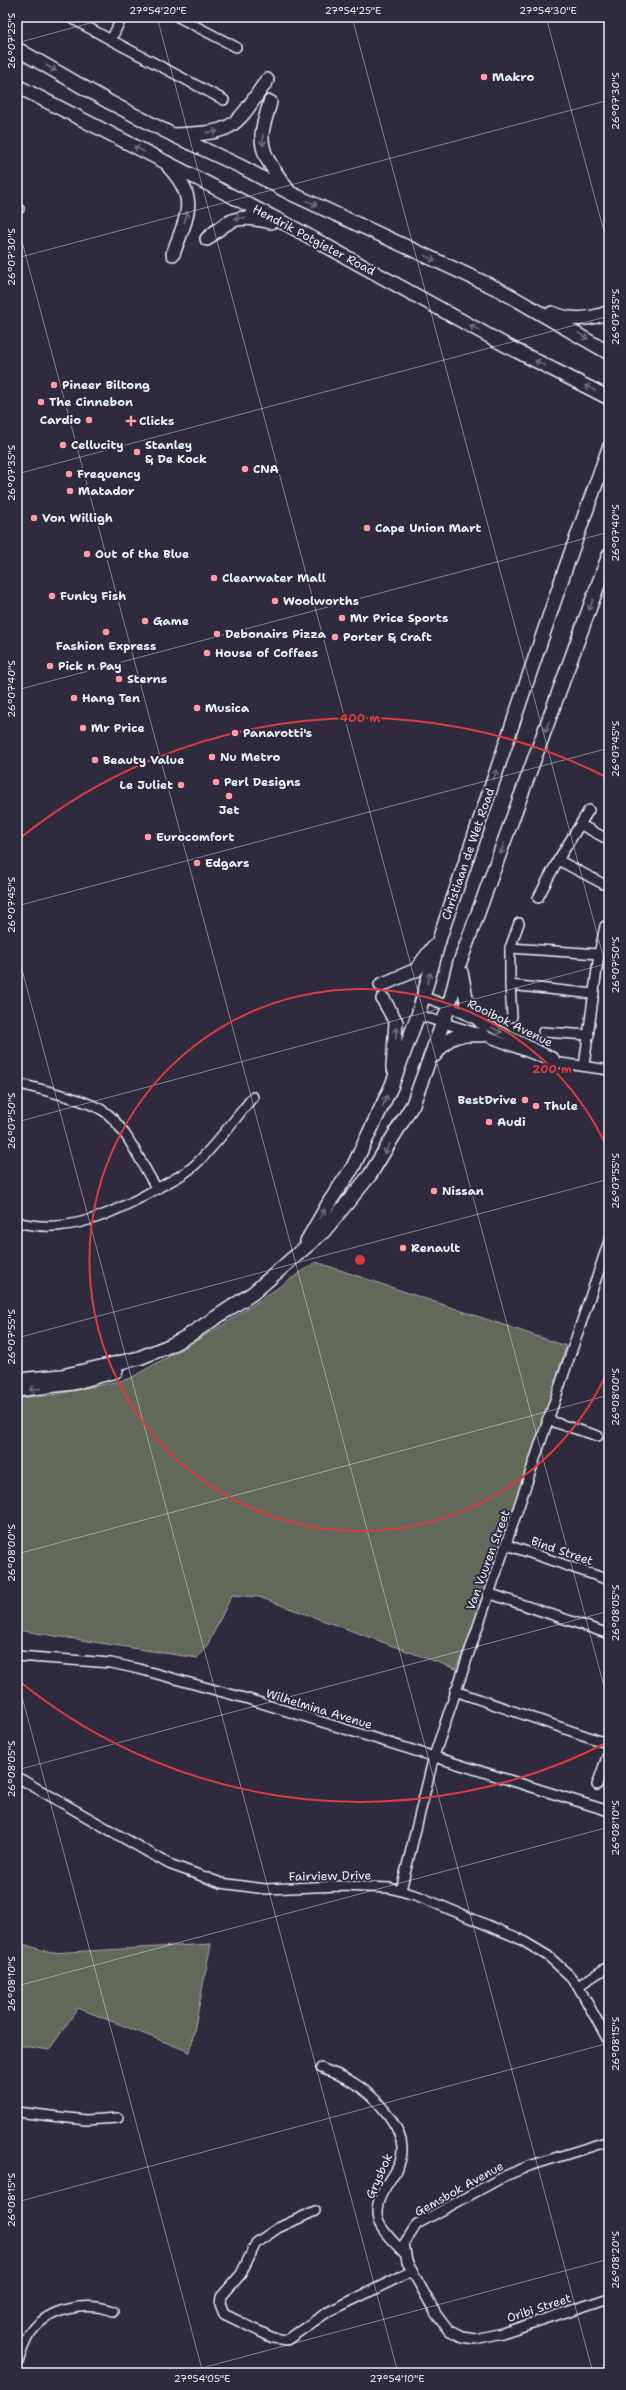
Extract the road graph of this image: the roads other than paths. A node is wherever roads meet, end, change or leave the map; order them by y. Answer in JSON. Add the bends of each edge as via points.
{"nodes":[{"id":1,"x":69,"y":17,"type":"edge"},
{"id":2,"x":122,"y":17,"type":"edge"},
{"id":3,"x":178,"y":17,"type":"edge"},
{"id":4,"x":112,"y":40,"type":"junction"},
{"id":5,"x":236,"y":47,"type":"dead end"},
{"id":6,"x":17,"y":49,"type":"edge"},
{"id":7,"x":267,"y":80,"type":"dead end"},
{"id":8,"x":17,"y":86,"type":"edge"},
{"id":9,"x":224,"y":100,"type":"dead end"},
{"id":10,"x":270,"y":102,"type":"dead end"},
{"id":11,"x":173,"y":135,"type":"junction"},
{"id":12,"x":164,"y":161,"type":"junction"},
{"id":13,"x":290,"y":193,"type":"junction"},
{"id":14,"x":292,"y":227,"type":"junction"},
{"id":15,"x":207,"y":240,"type":"dead end"},
{"id":16,"x":173,"y":254,"type":"dead end"},
{"id":17,"x":500,"y":290,"type":"junction"},
{"id":18,"x":609,"y":312,"type":"edge"},
{"id":19,"x":609,"y":353,"type":"edge"},
{"id":20,"x":609,"y":398,"type":"edge"},
{"id":21,"x":609,"y":448,"type":"edge"},
{"id":22,"x":609,"y":555,"type":"edge"},
{"id":23,"x":589,"y":810,"type":"dead end"},
{"id":24,"x":581,"y":824,"type":"junction"},
{"id":25,"x":609,"y":840,"type":"edge"},
{"id":26,"x":558,"y":860,"type":"junction"},
{"id":27,"x":609,"y":887,"type":"edge"},
{"id":28,"x":538,"y":898,"type":"dead end"},
{"id":29,"x":519,"y":923,"type":"dead end"},
{"id":30,"x":605,"y":926,"type":"dead end"},
{"id":31,"x":440,"y":937,"type":"junction"},
{"id":32,"x":510,"y":948,"type":"junction"},
{"id":33,"x":599,"y":954,"type":"junction"},
{"id":34,"x":460,"y":962,"type":"junction"},
{"id":35,"x":381,"y":985,"type":"dead end"},
{"id":36,"x":510,"y":985,"type":"junction"},
{"id":37,"x":594,"y":994,"type":"junction"},
{"id":38,"x":424,"y":997,"type":"junction"},
{"id":39,"x":383,"y":999,"type":"dead end"},
{"id":40,"x":449,"y":1006,"type":"junction"},
{"id":41,"x":418,"y":1016,"type":"junction"},
{"id":42,"x":512,"y":1017,"type":"dead end"},
{"id":43,"x":444,"y":1022,"type":"junction"},
{"id":44,"x":483,"y":1029,"type":"junction"},
{"id":45,"x":543,"y":1032,"type":"dead end"},
{"id":46,"x":589,"y":1035,"type":"junction"},
{"id":47,"x":429,"y":1063,"type":"junction"},
{"id":48,"x":584,"y":1066,"type":"junction"},
{"id":49,"x":609,"y":1070,"type":"edge"},
{"id":50,"x":17,"y":1083,"type":"edge"},
{"id":51,"x":392,"y":1085,"type":"junction"},
{"id":52,"x":253,"y":1097,"type":"dead end"},
{"id":53,"x":157,"y":1189,"type":"junction"},
{"id":54,"x":17,"y":1222,"type":"edge"},
{"id":55,"x":609,"y":1241,"type":"edge"},
{"id":56,"x":303,"y":1248,"type":"junction"},
{"id":57,"x":138,"y":1358,"type":"junction"},
{"id":58,"x":17,"y":1380,"type":"edge"},
{"id":59,"x":17,"y":1390,"type":"edge"},
{"id":60,"x":547,"y":1420,"type":"junction"},
{"id":61,"x":598,"y":1436,"type":"dead end"},
{"id":62,"x":507,"y":1544,"type":"junction"},
{"id":63,"x":609,"y":1580,"type":"edge"},
{"id":64,"x":488,"y":1594,"type":"junction"},
{"id":65,"x":609,"y":1634,"type":"edge"},
{"id":66,"x":17,"y":1656,"type":"edge"},
{"id":67,"x":455,"y":1691,"type":"junction"},
{"id":68,"x":609,"y":1744,"type":"edge"},
{"id":69,"x":609,"y":1751,"type":"edge"},
{"id":70,"x":434,"y":1756,"type":"junction"},
{"id":71,"x":17,"y":1777,"type":"edge"},
{"id":72,"x":597,"y":1785,"type":"dead end"},
{"id":73,"x":609,"y":1811,"type":"edge"},
{"id":74,"x":401,"y":1890,"type":"junction"},
{"id":75,"x":609,"y":1966,"type":"edge"},
{"id":76,"x":578,"y":1986,"type":"junction"},
{"id":77,"x":609,"y":2042,"type":"edge"},
{"id":78,"x":321,"y":2068,"type":"dead end"},
{"id":79,"x":17,"y":2112,"type":"edge"},
{"id":80,"x":118,"y":2118,"type":"dead end"},
{"id":81,"x":609,"y":2141,"type":"edge"},
{"id":82,"x":315,"y":2211,"type":"dead end"},
{"id":83,"x":404,"y":2253,"type":"junction"},
{"id":84,"x":412,"y":2271,"type":"junction"},
{"id":85,"x":609,"y":2298,"type":"edge"},
{"id":86,"x":113,"y":2311,"type":"dead end"},
{"id":87,"x":17,"y":2365,"type":"edge"}],
"edges":[{"from":1,"to":4,"type":"street"},
{"from":2,"to":4,"type":"street"},
{"from":3,"to":5,"type":"street"},
{"from":4,"to":9,"type":"street"},
{"from":6,"to":11,"type":"main road","one_way":true},
{"from":11,"to":7,"type":"main road","one_way":true,"via":[[221,132],[231,127]]},
{"from":12,"to":8,"type":"main road","name":"Hendrik Potgieter Road","one_way":true},
{"from":10,"to":13,"type":"main road","one_way":true,"via":[[262,143],[268,160]]},
{"from":11,"to":13,"type":"main road"},
{"from":12,"to":14,"type":"main road","name":"Hendrik Potgieter Road"},
{"from":16,"to":12,"type":"main road","one_way":true,"via":[[188,212],[189,201],[182,183]]},
{"from":13,"to":17,"type":"main road","one_way":true},
{"from":14,"to":15,"type":"main road","one_way":true,"via":[[242,217],[224,224]]},
{"from":20,"to":14,"type":"main road","name":"Hendrik Potgieter Road","one_way":true,"via":[[509,347]]},
{"from":17,"to":18,"type":"main road","via":[[554,314],[571,318],[585,319]]},
{"from":17,"to":19,"type":"main road","one_way":true},
{"from":31,"to":21,"type":"main road","name":"Christiaan de Wet Road","one_way":true},
{"from":22,"to":34,"type":"main road","name":"Christiaan de Wet Road","one_way":true},
{"from":23,"to":24,"type":"street"},
{"from":24,"to":25,"type":"street"},
{"from":24,"to":26,"type":"street"},
{"from":26,"to":27,"type":"street"},
{"from":26,"to":28,"type":"street"},
{"from":29,"to":32,"type":"street"},
{"from":30,"to":33,"type":"street"},
{"from":31,"to":35,"type":"main road","via":[[416,970]]},
{"from":38,"to":31,"type":"main road","name":"Christiaan de Wet Road","one_way":true},
{"from":32,"to":33,"type":"street"},
{"from":32,"to":36,"type":"street"},
{"from":33,"to":37,"type":"street"},
{"from":34,"to":40,"type":"main road","name":"Christiaan de Wet Road"},
{"from":34,"to":44,"type":"main road","via":[[465,1001]]},
{"from":36,"to":37,"type":"street"},
{"from":36,"to":42,"type":"street"},
{"from":37,"to":46,"type":"street"},
{"from":38,"to":40,"type":"street","name":"Rooibok Avenue"},
{"from":38,"to":41,"type":"main road","name":"Christiaan de Wet Road"},
{"from":51,"to":39,"type":"main road","one_way":true,"via":[[397,1030],[394,1016]]},
{"from":40,"to":43,"type":"main road","name":"Christiaan de Wet Road"},
{"from":40,"to":44,"type":"street","name":"Rooibok Avenue"},
{"from":41,"to":43,"type":"street","name":"Rooibok Avenue"},
{"from":41,"to":51,"type":"main road","name":"Christiaan de Wet Road"},
{"from":43,"to":44,"type":"street","name":"Rooibok Avenue"},
{"from":43,"to":47,"type":"main road","name":"Christiaan de Wet Road"},
{"from":44,"to":47,"type":"main road","via":[[450,1038]]},
{"from":44,"to":48,"type":"street","name":"Rooibok Avenue","via":[[539,1058]]},
{"from":45,"to":46,"type":"street"},
{"from":46,"to":48,"type":"street"},
{"from":47,"to":56,"type":"main road","name":"Christiaan de Wet Road","one_way":true,"via":[[413,1104],[370,1175],[333,1221]]},
{"from":48,"to":49,"type":"street","name":"Rooibok Avenue"},
{"from":50,"to":53,"type":"street","via":[[96,1106],[108,1115],[122,1131]]},
{"from":56,"to":51,"type":"main road","name":"Christiaan de Wet Road","one_way":true,"via":[[353,1167]]},
{"from":52,"to":53,"type":"street","via":[[198,1163],[183,1175]]},
{"from":53,"to":54,"type":"street","via":[[132,1204],[92,1220],[67,1226]]},
{"from":55,"to":60,"type":"street","name":"Van Vuuren Street"},
{"from":56,"to":57,"type":"main road","name":"Christiaan de Wet Road","via":[[253,1292],[217,1318],[176,1343]]},
{"from":57,"to":58,"type":"main road","name":"Christiaan de Wet Road","via":[[62,1376]]},
{"from":57,"to":59,"type":"main road","name":"Christiaan de Wet Road","one_way":true,"via":[[125,1368],[96,1378],[39,1389]]},
{"from":60,"to":61,"type":"street"},
{"from":60,"to":62,"type":"street","name":"Van Vuuren Street"},
{"from":62,"to":63,"type":"street","name":"Bind Street"},
{"from":62,"to":64,"type":"street","name":"Van Vuuren Street"},
{"from":64,"to":65,"type":"street"},
{"from":64,"to":67,"type":"street","name":"Van Vuuren Street"},
{"from":66,"to":70,"type":"street","name":"Wilhelmina Avenue","via":[[111,1663],[139,1669],[248,1699]]},
{"from":67,"to":68,"type":"street"},
{"from":67,"to":70,"type":"street","name":"Van Vuuren Street"},
{"from":69,"to":72,"type":"street"},
{"from":70,"to":73,"type":"street","name":"Wilhelmina Avenue"},
{"from":70,"to":74,"type":"street","name":"Van Vuuren Street"},
{"from":71,"to":74,"type":"street","name":"Fairview Drive","via":[[169,1864],[221,1882],[265,1889],[340,1886]]},
{"from":74,"to":76,"type":"street","name":"Fairview Drive","via":[[518,1938],[548,1956]]},
{"from":75,"to":76,"type":"street"},
{"from":76,"to":77,"type":"street","name":"Fairview Drive"},
{"from":78,"to":83,"type":"street","name":"Grysbok","via":[[362,2088],[396,2127],[403,2150],[400,2162],[378,2202],[377,2212],[383,2228]]},
{"from":79,"to":80,"type":"street","via":[[86,2120]]},
{"from":81,"to":83,"type":"street","name":"Gemsbok Avenue","via":[[529,2166],[438,2212],[417,2224],[408,2235]]},
{"from":82,"to":84,"type":"street","via":[[278,2228],[256,2243],[241,2274],[221,2297],[220,2304],[224,2314],[273,2338],[287,2340],[326,2313]]},
{"from":83,"to":84,"type":"street"},
{"from":84,"to":85,"type":"street","name":"Oribi Street","via":[[448,2330],[454,2335],[475,2339],[502,2333]]},
{"from":86,"to":87,"type":"street","via":[[99,2306],[86,2306],[52,2315],[41,2321],[31,2332]]}]}
